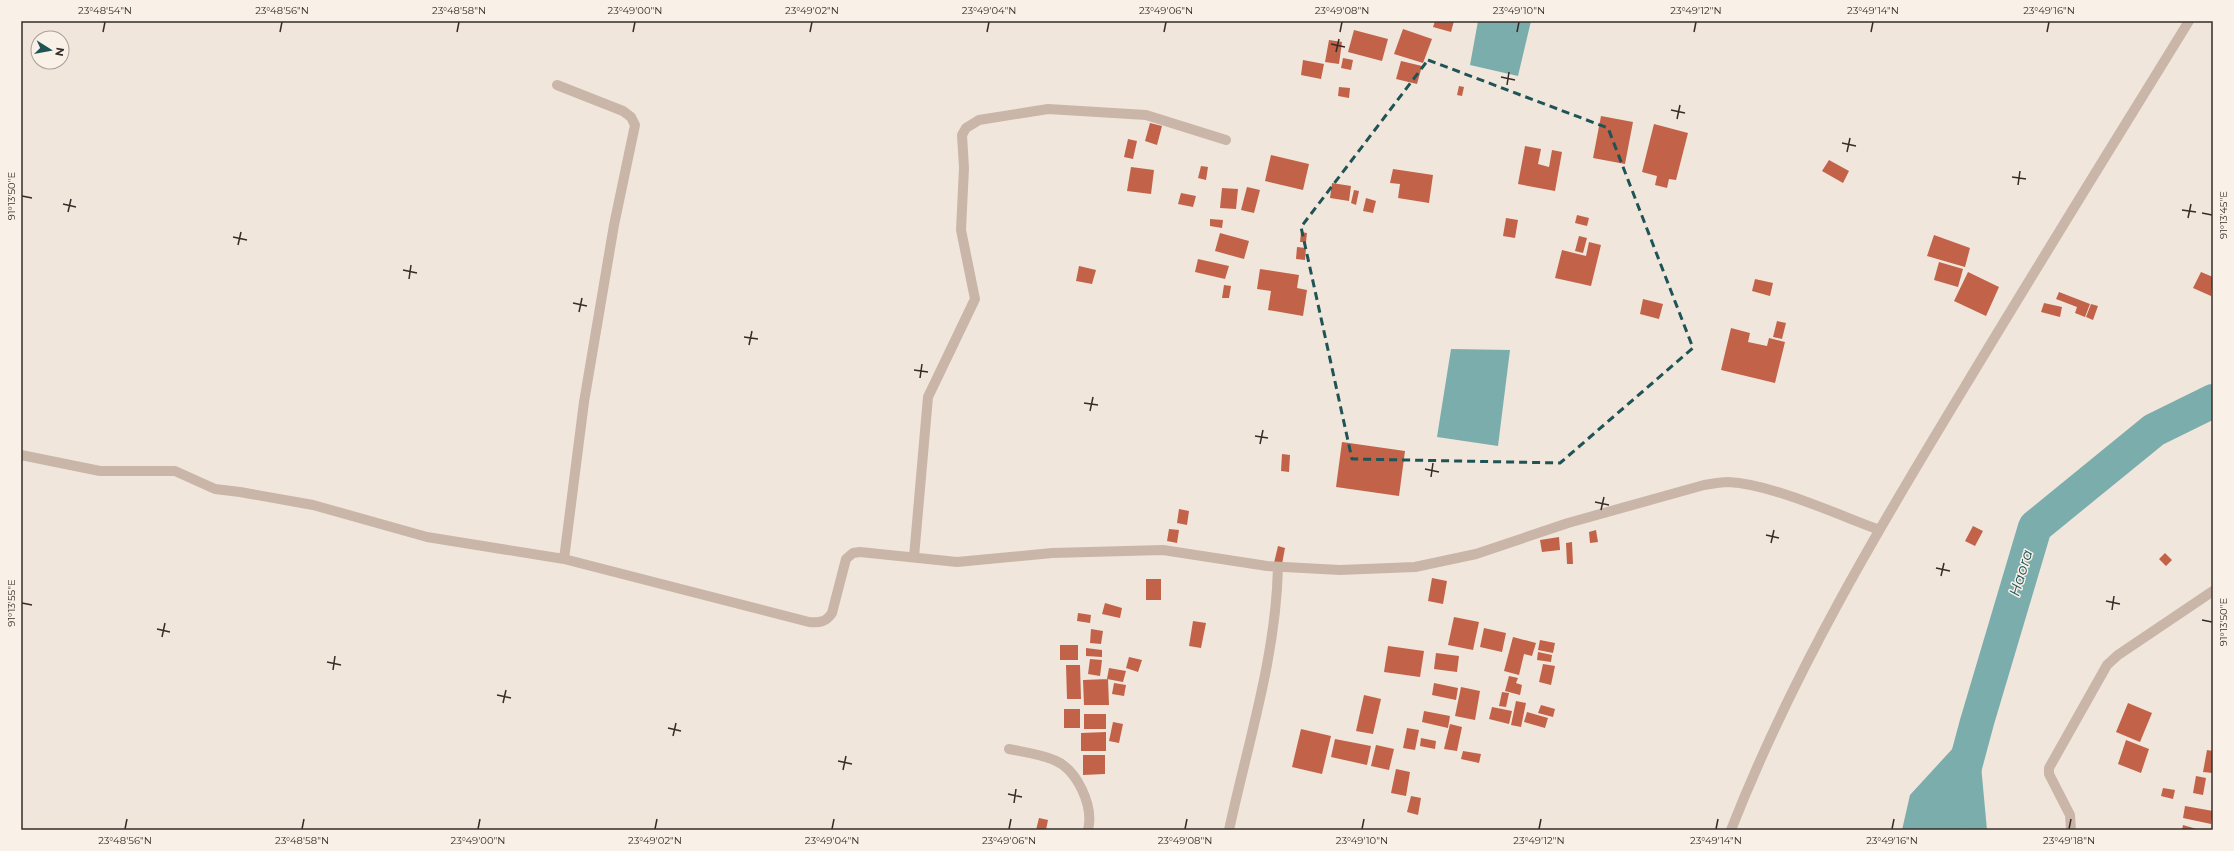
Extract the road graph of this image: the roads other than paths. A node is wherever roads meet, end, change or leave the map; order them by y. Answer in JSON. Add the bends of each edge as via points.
{"nodes":[{"id":1,"x":2189,"y":21,"type":"edge"},
{"id":2,"x":557,"y":85,"type":"dead end"},
{"id":3,"x":1226,"y":140,"type":"dead end"},
{"id":4,"x":21,"y":455,"type":"edge"},
{"id":5,"x":1877,"y":530,"type":"junction"},
{"id":6,"x":914,"y":557,"type":"junction"},
{"id":7,"x":564,"y":559,"type":"junction"},
{"id":8,"x":1278,"y":567,"type":"junction"},
{"id":9,"x":2213,"y":591,"type":"edge"},
{"id":10,"x":1009,"y":749,"type":"dead end"},
{"id":11,"x":1088,"y":830,"type":"edge"},
{"id":12,"x":1229,"y":830,"type":"edge"},
{"id":13,"x":1731,"y":830,"type":"edge"},
{"id":14,"x":2071,"y":830,"type":"edge"}],
"edges":[{"from":1,"to":5,"type":"street"},
{"from":2,"to":7,"type":"street","via":[[623,111],[636,125],[614,225],[584,402]]},
{"from":3,"to":6,"type":"street","via":[[1140,114],[1048,109],[979,120],[966,128],[962,135],[964,168],[961,230],[975,299],[928,397]]},
{"from":4,"to":7,"type":"street","via":[[100,471],[175,471],[215,489],[313,505],[427,537]]},
{"from":5,"to":8,"type":"street","via":[[1750,484],[1727,482],[1704,485],[1568,523],[1476,554],[1415,567],[1340,570]]},
{"from":5,"to":13,"type":"street","via":[[1784,705]]},
{"from":6,"to":7,"type":"street","via":[[853,553],[846,559],[832,613],[827,620],[819,623]]},
{"from":6,"to":8,"type":"street","via":[[957,562],[1052,553],[1163,550],[1222,561]]},
{"from":8,"to":12,"type":"street","via":[[1277,604],[1267,674]]},
{"from":9,"to":14,"type":"street","via":[[2118,655],[2099,676],[2049,768],[2049,774],[2070,815]]},
{"from":10,"to":11,"type":"street","via":[[1044,756],[1065,766],[1081,788],[1088,804]]}]}
